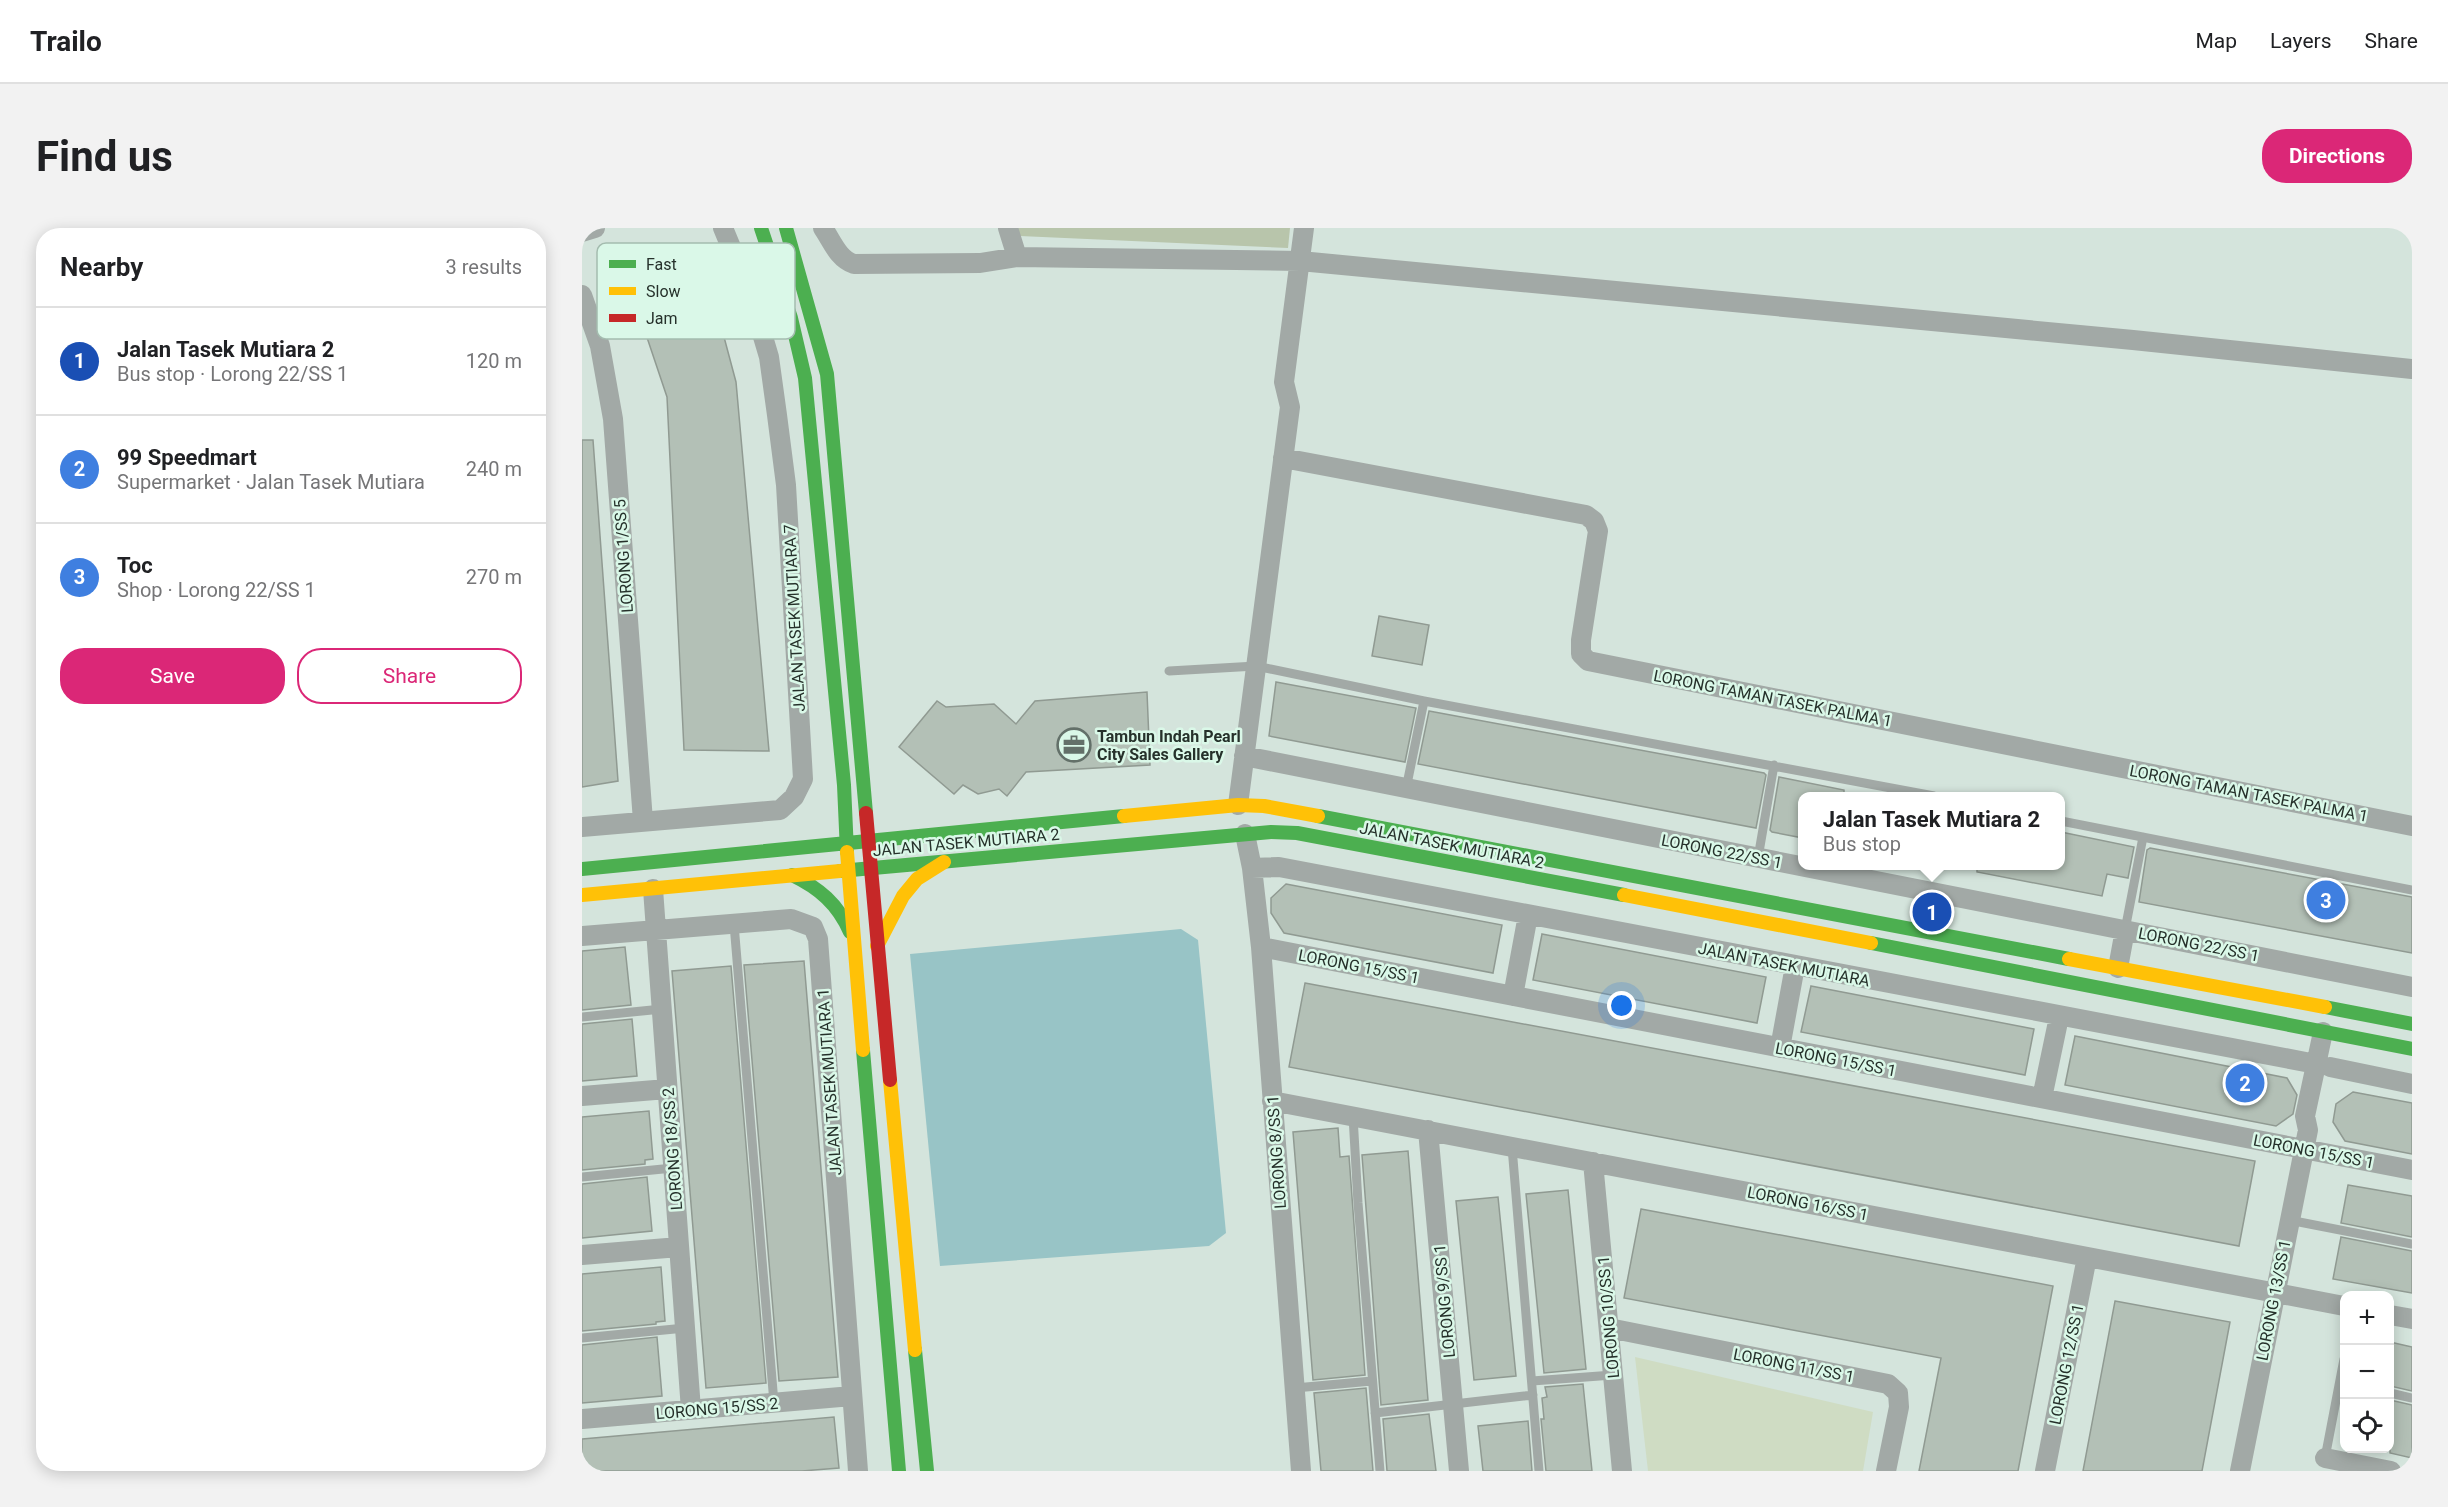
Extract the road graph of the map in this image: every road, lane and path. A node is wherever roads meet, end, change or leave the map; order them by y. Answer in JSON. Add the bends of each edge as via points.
{"nodes":[{"id":1,"x":595,"y":228,"type":"edge"},
{"id":2,"x":723,"y":228,"type":"edge"},
{"id":3,"x":761,"y":228,"type":"edge"},
{"id":4,"x":786,"y":228,"type":"edge"},
{"id":5,"x":823,"y":228,"type":"edge"},
{"id":6,"x":1008,"y":228,"type":"edge"},
{"id":7,"x":1304,"y":228,"type":"edge"},
{"id":8,"x":582,"y":232,"type":"edge"},
{"id":9,"x":729,"y":243,"type":"edge"},
{"id":10,"x":766,"y":243,"type":"edge"},
{"id":11,"x":790,"y":243,"type":"edge"},
{"id":12,"x":1017,"y":257,"type":"junction"},
{"id":13,"x":795,"y":258,"type":"edge"},
{"id":14,"x":1300,"y":261,"type":"junction"},
{"id":15,"x":582,"y":296,"type":"edge"},
{"id":16,"x":795,"y":335,"type":"edge"},
{"id":17,"x":597,"y":338,"type":"edge"},
{"id":18,"x":597,"y":339,"type":"edge"},
{"id":19,"x":763,"y":339,"type":"edge"},
{"id":20,"x":2412,"y":369,"type":"edge"},
{"id":21,"x":1283,"y":459,"type":"junction"},
{"id":22,"x":1256,"y":666,"type":"junction"},
{"id":23,"x":1169,"y":671,"type":"dead end"},
{"id":24,"x":1424,"y":701,"type":"junction"},
{"id":25,"x":1244,"y":756,"type":"junction"},
{"id":26,"x":1774,"y":765,"type":"junction"},
{"id":27,"x":864,"y":782,"type":"junction"},
{"id":28,"x":844,"y":785,"type":"junction"},
{"id":29,"x":1406,"y":789,"type":"junction"},
{"id":30,"x":1913,"y":792,"type":"edge"},
{"id":31,"x":1238,"y":805,"type":"junction"},
{"id":32,"x":831,"y":811,"type":"dead end"},
{"id":33,"x":881,"y":811,"type":"dead end"},
{"id":34,"x":643,"y":820,"type":"junction"},
{"id":35,"x":2065,"y":822,"type":"edge"},
{"id":36,"x":895,"y":825,"type":"dead end"},
{"id":37,"x":2412,"y":826,"type":"edge"},
{"id":38,"x":582,"y":827,"type":"edge"},
{"id":39,"x":816,"y":833,"type":"dead end"},
{"id":40,"x":1245,"y":834,"type":"junction"},
{"id":41,"x":941,"y":835,"type":"junction"},
{"id":42,"x":2143,"y":837,"type":"junction"},
{"id":43,"x":867,"y":843,"type":"junction"},
{"id":44,"x":847,"y":844,"type":"junction"},
{"id":45,"x":777,"y":851,"type":"junction"},
{"id":46,"x":1758,"y":858,"type":"junction"},
{"id":47,"x":948,"y":860,"type":"junction"},
{"id":48,"x":1798,"y":866,"type":"edge"},
{"id":49,"x":870,"y":867,"type":"junction"},
{"id":50,"x":1252,"y":868,"type":"junction"},
{"id":51,"x":582,"y":869,"type":"edge"},
{"id":52,"x":848,"y":869,"type":"junction"},
{"id":53,"x":1819,"y":870,"type":"edge"},
{"id":54,"x":792,"y":875,"type":"junction"},
{"id":55,"x":653,"y":889,"type":"junction"},
{"id":56,"x":2412,"y":890,"type":"edge"},
{"id":57,"x":582,"y":895,"type":"edge"},
{"id":58,"x":1528,"y":915,"type":"junction"},
{"id":59,"x":734,"y":924,"type":"junction"},
{"id":60,"x":656,"y":930,"type":"junction"},
{"id":61,"x":2125,"y":930,"type":"junction"},
{"id":62,"x":582,"y":936,"type":"edge"},
{"id":63,"x":877,"y":945,"type":"junction"},
{"id":64,"x":855,"y":947,"type":"junction"},
{"id":65,"x":1261,"y":947,"type":"junction"},
{"id":66,"x":1795,"y":966,"type":"junction"},
{"id":67,"x":2118,"y":968,"type":"junction"},
{"id":68,"x":2412,"y":987,"type":"edge"},
{"id":69,"x":1513,"y":996,"type":"junction"},
{"id":70,"x":2283,"y":999,"type":"junction"},
{"id":71,"x":662,"y":1009,"type":"junction"},
{"id":72,"x":582,"y":1017,"type":"edge"},
{"id":73,"x":2059,"y":1017,"type":"junction"},
{"id":74,"x":2384,"y":1018,"type":"junction"},
{"id":75,"x":2412,"y":1024,"type":"edge"},
{"id":76,"x":2330,"y":1032,"type":"junction"},
{"id":77,"x":1780,"y":1048,"type":"junction"},
{"id":78,"x":2412,"y":1049,"type":"edge"},
{"id":79,"x":2323,"y":1066,"type":"junction"},
{"id":80,"x":2412,"y":1084,"type":"edge"},
{"id":81,"x":668,"y":1089,"type":"junction"},
{"id":82,"x":582,"y":1096,"type":"edge"},
{"id":83,"x":2042,"y":1098,"type":"junction"},
{"id":84,"x":1272,"y":1101,"type":"junction"},
{"id":85,"x":1353,"y":1116,"type":"junction"},
{"id":86,"x":1428,"y":1130,"type":"junction"},
{"id":87,"x":1512,"y":1147,"type":"junction"},
{"id":88,"x":2304,"y":1149,"type":"junction"},
{"id":89,"x":1593,"y":1162,"type":"junction"},
{"id":90,"x":673,"y":1168,"type":"junction"},
{"id":91,"x":2412,"y":1170,"type":"edge"},
{"id":92,"x":582,"y":1177,"type":"edge"},
{"id":93,"x":2289,"y":1220,"type":"junction"},
{"id":94,"x":2412,"y":1244,"type":"edge"},
{"id":95,"x":679,"y":1247,"type":"junction"},
{"id":96,"x":582,"y":1256,"type":"edge"},
{"id":97,"x":2087,"y":1257,"type":"junction"},
{"id":98,"x":2274,"y":1293,"type":"junction"},
{"id":99,"x":2340,"y":1305,"type":"edge"},
{"id":100,"x":2394,"y":1316,"type":"edge"},
{"id":101,"x":2412,"y":1319,"type":"edge"},
{"id":102,"x":685,"y":1328,"type":"junction"},
{"id":103,"x":1609,"y":1328,"type":"junction"},
{"id":104,"x":582,"y":1338,"type":"edge"},
{"id":105,"x":1613,"y":1375,"type":"junction"},
{"id":106,"x":1372,"y":1381,"type":"junction"},
{"id":107,"x":1532,"y":1382,"type":"junction"},
{"id":108,"x":1295,"y":1388,"type":"junction"},
{"id":109,"x":2340,"y":1393,"type":"edge"},
{"id":110,"x":2394,"y":1394,"type":"edge"},
{"id":111,"x":1533,"y":1395,"type":"junction"},
{"id":112,"x":852,"y":1396,"type":"junction"},
{"id":113,"x":2412,"y":1398,"type":"edge"},
{"id":114,"x":774,"y":1403,"type":"junction"},
{"id":115,"x":1453,"y":1404,"type":"junction"},
{"id":116,"x":691,"y":1410,"type":"junction"},
{"id":117,"x":1375,"y":1413,"type":"junction"},
{"id":118,"x":582,"y":1419,"type":"edge"},
{"id":119,"x":2325,"y":1458,"type":"joint"},
{"id":120,"x":858,"y":1471,"type":"edge"},
{"id":121,"x":898,"y":1471,"type":"edge"},
{"id":122,"x":927,"y":1471,"type":"edge"},
{"id":123,"x":1301,"y":1471,"type":"edge"},
{"id":124,"x":1380,"y":1471,"type":"edge"},
{"id":125,"x":1459,"y":1471,"type":"edge"},
{"id":126,"x":1539,"y":1471,"type":"edge"},
{"id":127,"x":1622,"y":1471,"type":"edge"},
{"id":128,"x":1886,"y":1471,"type":"edge"},
{"id":129,"x":2045,"y":1471,"type":"edge"},
{"id":130,"x":2240,"y":1471,"type":"edge"},
{"id":131,"x":2391,"y":1471,"type":"edge"}],
"edges":[{"from":1,"to":8,"type":"street"},
{"from":2,"to":9,"type":"street","name":"JALAN TASEK MUTIARA 7"},
{"from":3,"to":10,"type":"street","name":"JALAN TASEK MUTIARA 7"},
{"from":4,"to":11,"type":"street"},
{"from":5,"to":12,"type":"street","via":[[846,261],[854,264],[980,262]]},
{"from":6,"to":12,"type":"street"},
{"from":7,"to":14,"type":"street"},
{"from":12,"to":14,"type":"street"},
{"from":13,"to":27,"type":"street","via":[[827,374]]},
{"from":14,"to":20,"type":"street"},
{"from":14,"to":21,"type":"street","via":[[1284,382],[1290,407]]},
{"from":15,"to":17,"type":"street","name":"LORONG 1/SS 5"},
{"from":16,"to":28,"type":"street","name":"JALAN TASEK MUTIARA 7","via":[[805,378]]},
{"from":18,"to":34,"type":"street","name":"LORONG 1/SS 5","via":[[613,419]]},
{"from":19,"to":34,"type":"street","name":"JALAN TASEK MUTIARA 7","via":[[786,485],[803,779],[794,797],[780,810]]},
{"from":21,"to":22,"type":"street"},
{"from":21,"to":37,"type":"street","name":"LORONG TAMAN TASEK PALMA 1","via":[[1586,515],[1598,531],[1581,640],[1581,654],[1588,662]]},
{"from":22,"to":23,"type":"lane"},
{"from":22,"to":24,"type":"lane"},
{"from":22,"to":25,"type":"street"},
{"from":24,"to":26,"type":"lane"},
{"from":24,"to":29,"type":"lane"},
{"from":25,"to":29,"type":"street","name":"LORONG 22/SS 1"},
{"from":25,"to":31,"type":"street"},
{"from":26,"to":30,"type":"lane"},
{"from":26,"to":46,"type":"lane"},
{"from":27,"to":33,"type":"street"},
{"from":27,"to":43,"type":"street"},
{"from":28,"to":32,"type":"street"},
{"from":28,"to":44,"type":"street","name":"JALAN TASEK MUTIARA 7"},
{"from":29,"to":46,"type":"street","name":"LORONG 22/SS 1"},
{"from":31,"to":41,"type":"street","name":"JALAN TASEK MUTIARA 2"},
{"from":31,"to":67,"type":"street","name":"JALAN TASEK MUTIARA 2","via":[[1264,806]]},
{"from":34,"to":38,"type":"street","name":"JALAN TASEK MUTIARA 7"},
{"from":35,"to":42,"type":"lane"},
{"from":36,"to":41,"type":"street","via":[[905,832]]},
{"from":39,"to":45,"type":"street"},
{"from":40,"to":47,"type":"street","name":"JALAN TASEK MUTIARA 2"},
{"from":40,"to":50,"type":"street","name":"LORONG 8/SS 1"},
{"from":40,"to":76,"type":"street","name":"JALAN TASEK MUTIARA 2","via":[[1297,833],[1331,839]]},
{"from":41,"to":43,"type":"street","name":"JALAN TASEK MUTIARA 2"},
{"from":42,"to":56,"type":"lane"},
{"from":42,"to":61,"type":"lane"},
{"from":43,"to":44,"type":"street","name":"JALAN TASEK MUTIARA 2"},
{"from":43,"to":49,"type":"street"},
{"from":44,"to":45,"type":"street","name":"JALAN TASEK MUTIARA 2"},
{"from":44,"to":52,"type":"street","name":"JALAN TASEK MUTIARA 7"},
{"from":45,"to":51,"type":"street","name":"JALAN TASEK MUTIARA 2"},
{"from":46,"to":48,"type":"street","name":"LORONG 22/SS 1"},
{"from":47,"to":49,"type":"street","name":"JALAN TASEK MUTIARA 2"},
{"from":47,"to":63,"type":"street","via":[[917,879],[903,896]]},
{"from":49,"to":52,"type":"street","name":"JALAN TASEK MUTIARA 2"},
{"from":49,"to":63,"type":"street"},
{"from":50,"to":58,"type":"street","name":"JALAN TASEK MUTIARA","via":[[1280,867]]},
{"from":50,"to":65,"type":"street","name":"LORONG 8/SS 1"},
{"from":52,"to":54,"type":"street","name":"JALAN TASEK MUTIARA 2"},
{"from":52,"to":64,"type":"street"},
{"from":53,"to":61,"type":"street","name":"LORONG 22/SS 1"},
{"from":54,"to":55,"type":"street","name":"JALAN TASEK MUTIARA 2"},
{"from":54,"to":64,"type":"street","via":[[822,890],[836,903]]},
{"from":55,"to":57,"type":"street","name":"JALAN TASEK MUTIARA 2"},
{"from":55,"to":60,"type":"street","name":"LORONG 18/SS 2"},
{"from":58,"to":66,"type":"street","name":"JALAN TASEK MUTIARA"},
{"from":58,"to":69,"type":"street"},
{"from":59,"to":60,"type":"street","name":"JALAN TASEK MUTIARA 1"},
{"from":59,"to":112,"type":"street","name":"JALAN TASEK MUTIARA 1","via":[[791,919],[813,927],[818,939]]},
{"from":59,"to":114,"type":"lane"},
{"from":60,"to":62,"type":"street","name":"JALAN TASEK MUTIARA 1"},
{"from":60,"to":71,"type":"street","name":"LORONG 18/SS 2"},
{"from":61,"to":67,"type":"street"},
{"from":61,"to":68,"type":"street","name":"LORONG 22/SS 1"},
{"from":63,"to":122,"type":"street"},
{"from":64,"to":121,"type":"street"},
{"from":65,"to":69,"type":"street","name":"LORONG 15/SS 1"},
{"from":65,"to":84,"type":"street","name":"LORONG 8/SS 1"},
{"from":66,"to":73,"type":"street","name":"JALAN TASEK MUTIARA"},
{"from":66,"to":77,"type":"street"},
{"from":67,"to":70,"type":"street","name":"JALAN TASEK MUTIARA 2"},
{"from":69,"to":77,"type":"street","name":"LORONG 15/SS 1"},
{"from":70,"to":74,"type":"street","name":"JALAN TASEK MUTIARA 2"},
{"from":70,"to":76,"type":"street","via":[[2310,1012]]},
{"from":71,"to":72,"type":"lane"},
{"from":71,"to":81,"type":"street","name":"LORONG 18/SS 2"},
{"from":73,"to":79,"type":"street","name":"JALAN TASEK MUTIARA"},
{"from":73,"to":83,"type":"street"},
{"from":74,"to":75,"type":"street","name":"JALAN TASEK MUTIARA 2"},
{"from":74,"to":76,"type":"street","via":[[2355,1021]]},
{"from":76,"to":78,"type":"street","name":"JALAN TASEK MUTIARA 2"},
{"from":76,"to":79,"type":"street","name":"LORONG 13/SS 1"},
{"from":77,"to":83,"type":"street","name":"LORONG 15/SS 1"},
{"from":79,"to":80,"type":"street","name":"JALAN TASEK MUTIARA"},
{"from":79,"to":88,"type":"street","name":"LORONG 13/SS 1","via":[[2305,1116],[2308,1130]]},
{"from":81,"to":82,"type":"street"},
{"from":81,"to":90,"type":"street","name":"LORONG 18/SS 2"},
{"from":83,"to":88,"type":"street","name":"LORONG 15/SS 1"},
{"from":84,"to":85,"type":"street","name":"LORONG 16/SS 1"},
{"from":84,"to":108,"type":"street","name":"LORONG 8/SS 1"},
{"from":85,"to":86,"type":"street","name":"LORONG 16/SS 1"},
{"from":85,"to":106,"type":"lane"},
{"from":86,"to":87,"type":"street","name":"LORONG 16/SS 1"},
{"from":86,"to":115,"type":"street","name":"LORONG 9/SS 1"},
{"from":87,"to":89,"type":"street","name":"LORONG 16/SS 1"},
{"from":87,"to":107,"type":"lane"},
{"from":88,"to":91,"type":"street","name":"LORONG 15/SS 1"},
{"from":88,"to":93,"type":"street","name":"LORONG 13/SS 1"},
{"from":89,"to":97,"type":"street","name":"LORONG 16/SS 1"},
{"from":89,"to":103,"type":"street","name":"LORONG 10/SS 1"},
{"from":90,"to":92,"type":"lane"},
{"from":90,"to":95,"type":"street","name":"LORONG 18/SS 2"},
{"from":93,"to":94,"type":"lane"},
{"from":93,"to":98,"type":"street","name":"LORONG 13/SS 1"},
{"from":95,"to":96,"type":"street"},
{"from":95,"to":102,"type":"street","name":"LORONG 18/SS 2"},
{"from":97,"to":98,"type":"street","name":"LORONG 16/SS 1"},
{"from":97,"to":129,"type":"street","name":"LORONG 12/SS 1"},
{"from":98,"to":99,"type":"street","name":"LORONG 16/SS 1"},
{"from":98,"to":130,"type":"street","name":"LORONG 13/SS 1"},
{"from":100,"to":101,"type":"street"},
{"from":102,"to":104,"type":"lane"},
{"from":102,"to":116,"type":"street","name":"LORONG 18/SS 2"},
{"from":103,"to":105,"type":"street","name":"LORONG 10/SS 1"},
{"from":103,"to":128,"type":"street","name":"LORONG 11/SS 1","via":[[1888,1384],[1899,1392],[1899,1407]]},
{"from":105,"to":107,"type":"lane"},
{"from":105,"to":127,"type":"street","name":"LORONG 10/SS 1"},
{"from":106,"to":108,"type":"lane"},
{"from":106,"to":117,"type":"lane"},
{"from":107,"to":111,"type":"lane"},
{"from":108,"to":123,"type":"street","name":"LORONG 8/SS 1"},
{"from":109,"to":119,"type":"lane"},
{"from":110,"to":113,"type":"lane"},
{"from":111,"to":115,"type":"lane"},
{"from":111,"to":126,"type":"lane"},
{"from":112,"to":114,"type":"street","name":"LORONG 15/SS 2"},
{"from":112,"to":120,"type":"street","name":"JALAN TASEK MUTIARA 1"},
{"from":114,"to":116,"type":"street","name":"LORONG 15/SS 2"},
{"from":115,"to":117,"type":"lane"},
{"from":115,"to":125,"type":"street","name":"LORONG 9/SS 1"},
{"from":116,"to":118,"type":"street","name":"LORONG 15/SS 2"},
{"from":117,"to":124,"type":"lane"},
{"from":119,"to":131,"type":"street"}]}
